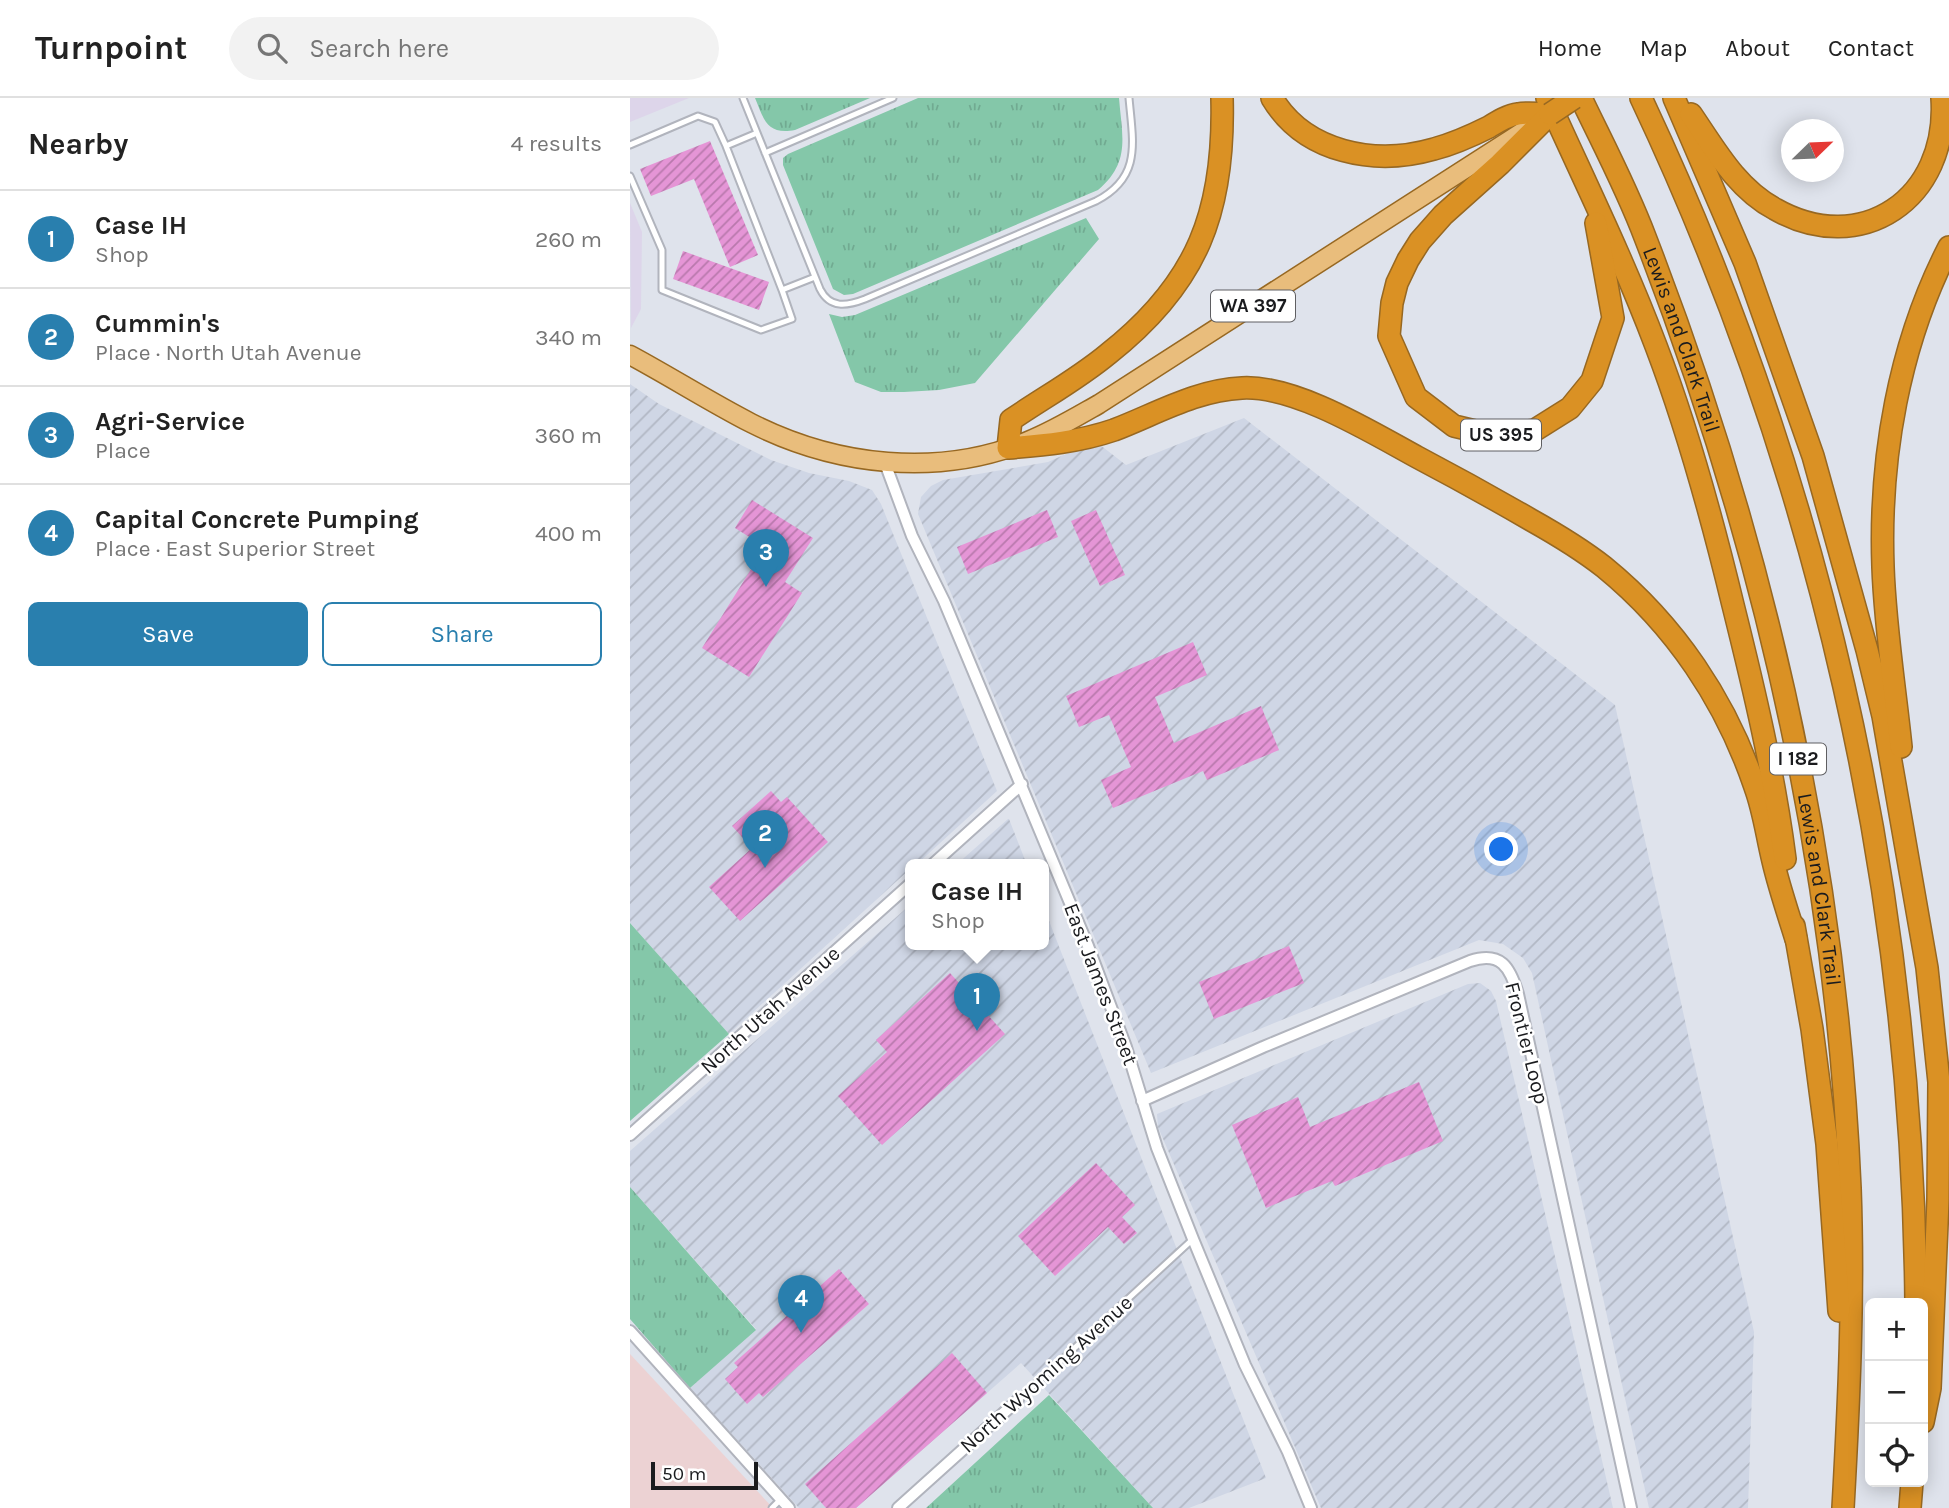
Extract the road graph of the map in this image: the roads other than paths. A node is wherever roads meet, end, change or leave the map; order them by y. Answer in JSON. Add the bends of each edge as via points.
{"nodes":[{"id":1,"x":743,"y":98,"type":"edge"},
{"id":2,"x":893,"y":98,"type":"edge"},
{"id":3,"x":1129,"y":98,"type":"edge"},
{"id":4,"x":1222,"y":98,"type":"edge"},
{"id":5,"x":1272,"y":98,"type":"edge"},
{"id":6,"x":1574,"y":98,"type":"edge"},
{"id":7,"x":1581,"y":98,"type":"edge"},
{"id":8,"x":1641,"y":98,"type":"edge"},
{"id":9,"x":1674,"y":98,"type":"edge"},
{"id":10,"x":1681,"y":98,"type":"edge"},
{"id":11,"x":1942,"y":98,"type":"edge"},
{"id":12,"x":1549,"y":106,"type":"edge"},
{"id":13,"x":757,"y":133,"type":"junction"},
{"id":14,"x":630,"y":145,"type":"edge"},
{"id":15,"x":726,"y":146,"type":"junction"},
{"id":16,"x":765,"y":153,"type":"junction"},
{"id":17,"x":1497,"y":158,"type":"junction"},
{"id":18,"x":630,"y":176,"type":"edge"},
{"id":19,"x":1583,"y":177,"type":"junction"},
{"id":20,"x":1949,"y":247,"type":"edge"},
{"id":21,"x":815,"y":277,"type":"junction"},
{"id":22,"x":782,"y":290,"type":"junction"},
{"id":23,"x":630,"y":355,"type":"edge"},
{"id":24,"x":1008,"y":448,"type":"junction"},
{"id":25,"x":885,"y":463,"type":"junction"},
{"id":26,"x":1022,"y":784,"type":"junction"},
{"id":27,"x":939,"y":859,"type":"edge"},
{"id":28,"x":1910,"y":865,"type":"junction"},
{"id":29,"x":905,"y":889,"type":"edge"},
{"id":30,"x":1796,"y":939,"type":"junction"},
{"id":31,"x":1142,"y":1101,"type":"junction"},
{"id":32,"x":630,"y":1135,"type":"edge"},
{"id":33,"x":1193,"y":1239,"type":"junction"},
{"id":34,"x":1916,"y":1298,"type":"edge"},
{"id":35,"x":630,"y":1331,"type":"edge"},
{"id":36,"x":1928,"y":1398,"type":"edge"},
{"id":37,"x":1018,"y":1400,"type":"joint"},
{"id":38,"x":1847,"y":1425,"type":"junction"},
{"id":39,"x":1912,"y":1487,"type":"edge"},
{"id":40,"x":785,"y":1504,"type":"edge"},
{"id":41,"x":772,"y":1508,"type":"edge"},
{"id":42,"x":898,"y":1508,"type":"edge"},
{"id":43,"x":1311,"y":1508,"type":"edge"},
{"id":44,"x":1631,"y":1508,"type":"edge"},
{"id":45,"x":1843,"y":1508,"type":"edge"},
{"id":46,"x":1910,"y":1508,"type":"edge"}],
"edges":[{"from":1,"to":13,"type":"lane"},
{"from":2,"to":16,"type":"lane"},
{"from":3,"to":21,"type":"lane","via":[[1131,162],[1124,180],[1105,197],[855,303],[839,305],[827,300]]},
{"from":4,"to":24,"type":"highway","via":[[1218,186],[1203,237],[1184,273],[1162,305],[1108,355],[1011,420]]},
{"from":5,"to":12,"type":"highway","via":[[1307,136],[1352,153],[1380,156],[1420,153],[1462,140],[1516,114]]},
{"from":6,"to":12,"type":"highway","number":"US 395","bridge":true},
{"from":7,"to":38,"type":"highway","name":"Lewis and Clark Trail","number":"I 182","via":[[1644,235],[1693,366],[1749,546],[1796,746],[1831,964],[1844,1108],[1852,1251]]},
{"from":8,"to":34,"type":"highway","number":"I 182","via":[[1723,286],[1766,410],[1809,548],[1853,722],[1882,878],[1901,1030]]},
{"from":9,"to":28,"type":"highway","via":[[1745,263],[1813,456],[1883,716]]},
{"from":10,"to":11,"type":"highway","via":[[1748,190],[1796,219],[1839,228],[1872,223],[1918,192],[1941,149]]},
{"from":12,"to":17,"type":"highway","number":"US 395"},
{"from":12,"to":19,"type":"highway","number":"US 395"},
{"from":13,"to":15,"type":"lane"},
{"from":13,"to":16,"type":"lane"},
{"from":14,"to":15,"type":"lane","via":[[698,117],[715,122]]},
{"from":15,"to":22,"type":"lane"},
{"from":16,"to":21,"type":"lane"},
{"from":17,"to":19,"type":"highway","number":"US 395","via":[[1408,260],[1392,303],[1389,337],[1416,397],[1454,426],[1496,436],[1535,430],[1570,408],[1592,381],[1613,318]]},
{"from":17,"to":24,"type":"main road","number":"WA 397","via":[[1099,404]]},
{"from":18,"to":22,"type":"lane","via":[[662,250],[662,290],[761,330],[792,319]]},
{"from":19,"to":30,"type":"highway","via":[[1656,345],[1715,535],[1769,756]]},
{"from":20,"to":28,"type":"highway","via":[[1919,316],[1905,363],[1888,446],[1883,504],[1883,568]]},
{"from":21,"to":22,"type":"lane"},
{"from":23,"to":25,"type":"main road","number":"WA 397","via":[[789,440]]},
{"from":24,"to":25,"type":"main road","number":"WA 397","via":[[944,461]]},
{"from":24,"to":30,"type":"highway","via":[[1086,439],[1183,400],[1242,388],[1266,389],[1329,411],[1570,542],[1653,613],[1688,654],[1725,713],[1756,790]]},
{"from":25,"to":26,"type":"street","name":"East James Street","via":[[912,536]]},
{"from":26,"to":27,"type":"street"},
{"from":26,"to":31,"type":"street","name":"East James Street","via":[[1117,1022]]},
{"from":28,"to":36,"type":"highway","via":[[1939,1082]]},
{"from":29,"to":32,"type":"street","name":"North Utah Avenue"},
{"from":30,"to":38,"type":"highway","via":[[1827,1144]]},
{"from":31,"to":33,"type":"street","name":"East James Street"},
{"from":31,"to":44,"type":"street","name":"Frontier Loop","via":[[1470,961],[1487,957],[1505,965],[1518,994]]},
{"from":33,"to":37,"type":"lane","name":"North Wyoming Avenue"},
{"from":33,"to":43,"type":"street","name":"East James Street"},
{"from":35,"to":40,"type":"street"},
{"from":37,"to":42,"type":"street","name":"North Wyoming Avenue"},
{"from":38,"to":45,"type":"highway","name":"Lewis and Clark Trail","number":"I 182"},
{"from":39,"to":46,"type":"highway"},
{"from":40,"to":41,"type":"lane"}]}
